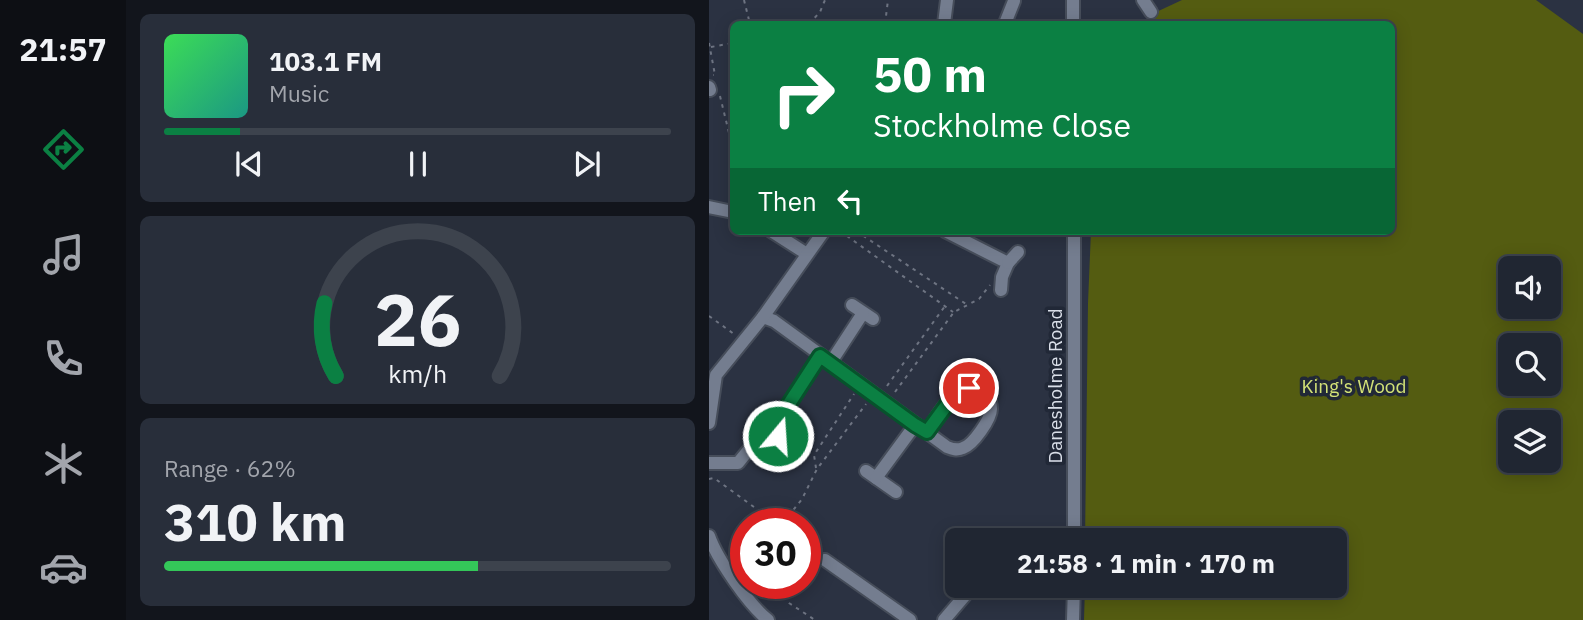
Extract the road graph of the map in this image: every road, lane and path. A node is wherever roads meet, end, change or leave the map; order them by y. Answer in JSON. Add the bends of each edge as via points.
{"nodes":[{"id":1,"x":744,"y":0,"type":"edge"},
{"id":2,"x":825,"y":0,"type":"edge"},
{"id":3,"x":888,"y":0,"type":"edge"},
{"id":4,"x":947,"y":0,"type":"edge"},
{"id":5,"x":1073,"y":0,"type":"edge"},
{"id":6,"x":1143,"y":0,"type":"edge"},
{"id":7,"x":1014,"y":1,"type":"edge"},
{"id":8,"x":1151,"y":12,"type":"dead end"},
{"id":9,"x":749,"y":21,"type":"edge"},
{"id":10,"x":812,"y":21,"type":"edge"},
{"id":11,"x":885,"y":21,"type":"edge"},
{"id":12,"x":944,"y":21,"type":"edge"},
{"id":13,"x":1006,"y":21,"type":"edge"},
{"id":14,"x":1073,"y":21,"type":"edge"},
{"id":15,"x":709,"y":43,"type":"edge"},
{"id":16,"x":730,"y":44,"type":"edge"},
{"id":17,"x":710,"y":47,"type":"edge"},
{"id":18,"x":709,"y":78,"type":"edge"},
{"id":19,"x":712,"y":88,"type":"edge"},
{"id":20,"x":730,"y":138,"type":"edge"},
{"id":21,"x":710,"y":209,"type":"edge"},
{"id":22,"x":730,"y":212,"type":"edge"},
{"id":23,"x":777,"y":235,"type":"edge"},
{"id":24,"x":821,"y":235,"type":"edge"},
{"id":25,"x":846,"y":235,"type":"edge"},
{"id":26,"x":862,"y":235,"type":"edge"},
{"id":27,"x":1074,"y":235,"type":"edge"},
{"id":28,"x":964,"y":236,"type":"edge"},
{"id":29,"x":1018,"y":252,"type":"dead end"},
{"id":30,"x":807,"y":254,"type":"junction"},
{"id":31,"x":1008,"y":263,"type":"junction"},
{"id":32,"x":1002,"y":284,"type":"joint"},
{"id":33,"x":968,"y":305,"type":"junction"},
{"id":34,"x":945,"y":306,"type":"junction"},
{"id":35,"x":863,"y":312,"type":"dead end"},
{"id":36,"x":954,"y":312,"type":"junction"},
{"id":37,"x":709,"y":316,"type":"edge"},
{"id":38,"x":763,"y":317,"type":"junction"},
{"id":39,"x":743,"y":340,"type":"junction"},
{"id":40,"x":825,"y":359,"type":"junction"},
{"id":41,"x":713,"y":373,"type":"edge"},
{"id":42,"x":860,"y":384,"type":"junction"},
{"id":43,"x":879,"y":399,"type":"junction"},
{"id":44,"x":709,"y":423,"type":"edge"},
{"id":45,"x":915,"y":425,"type":"junction"},
{"id":46,"x":927,"y":432,"type":"junction"},
{"id":47,"x":778,"y":436,"type":"dead end"},
{"id":48,"x":751,"y":447,"type":"dead end"},
{"id":49,"x":709,"y":463,"type":"edge"},
{"id":50,"x":817,"y":469,"type":"junction"},
{"id":51,"x":709,"y":479,"type":"edge"},
{"id":52,"x":896,"y":492,"type":"dead end"},
{"id":53,"x":755,"y":508,"type":"edge"},
{"id":54,"x":795,"y":508,"type":"edge"},
{"id":55,"x":1074,"y":528,"type":"edge"},
{"id":56,"x":709,"y":537,"type":"edge"},
{"id":57,"x":825,"y":560,"type":"dead end"},
{"id":58,"x":964,"y":598,"type":"edge"},
{"id":59,"x":1074,"y":598,"type":"edge"},
{"id":60,"x":786,"y":599,"type":"edge"},
{"id":61,"x":947,"y":619,"type":"edge"},
{"id":62,"x":768,"y":620,"type":"edge"},
{"id":63,"x":815,"y":620,"type":"edge"},
{"id":64,"x":910,"y":620,"type":"edge"},
{"id":65,"x":1073,"y":620,"type":"edge"}],
"edges":[{"from":1,"to":9,"type":"path"},
{"from":2,"to":10,"type":"path"},
{"from":3,"to":11,"type":"path"},
{"from":4,"to":12,"type":"street"},
{"from":5,"to":14,"type":"street"},
{"from":6,"to":8,"type":"street"},
{"from":7,"to":13,"type":"street"},
{"from":15,"to":17,"type":"path"},
{"from":16,"to":17,"type":"path"},
{"from":17,"to":18,"type":"path","via":[[715,75]]},
{"from":19,"to":20,"type":"path"},
{"from":21,"to":22,"type":"street"},
{"from":23,"to":30,"type":"street"},
{"from":24,"to":30,"type":"street"},
{"from":25,"to":34,"type":"path"},
{"from":26,"to":33,"type":"path"},
{"from":27,"to":55,"type":"street","name":"Danesholme Road"},
{"from":28,"to":31,"type":"street"},
{"from":29,"to":31,"type":"street"},
{"from":30,"to":38,"type":"street"},
{"from":31,"to":32,"type":"street"},
{"from":32,"to":33,"type":"path","via":[[987,287]]},
{"from":33,"to":36,"type":"path"},
{"from":34,"to":36,"type":"path"},
{"from":34,"to":43,"type":"path"},
{"from":35,"to":40,"type":"street"},
{"from":36,"to":43,"type":"path"},
{"from":37,"to":39,"type":"path"},
{"from":38,"to":39,"type":"street"},
{"from":38,"to":40,"type":"street"},
{"from":39,"to":41,"type":"street"},
{"from":40,"to":42,"type":"street"},
{"from":40,"to":47,"type":"street","via":[[776,424]]},
{"from":41,"to":44,"type":"street"},
{"from":42,"to":43,"type":"street"},
{"from":42,"to":50,"type":"path","via":[[815,455]]},
{"from":43,"to":45,"type":"street"},
{"from":43,"to":50,"type":"path"},
{"from":45,"to":46,"type":"street"},
{"from":45,"to":52,"type":"street","via":[[871,474]]},
{"from":46,"to":46,"type":"street","via":[[961,390],[977,390],[990,404],[989,417],[962,449],[946,447]]},
{"from":48,"to":49,"type":"street","via":[[738,463]]},
{"from":50,"to":54,"type":"path"},
{"from":51,"to":53,"type":"path","via":[[714,478]]},
{"from":56,"to":62,"type":"street","via":[[735,582]]},
{"from":57,"to":64,"type":"street"},
{"from":58,"to":61,"type":"street"},
{"from":59,"to":65,"type":"street"},
{"from":60,"to":63,"type":"path"}]}
